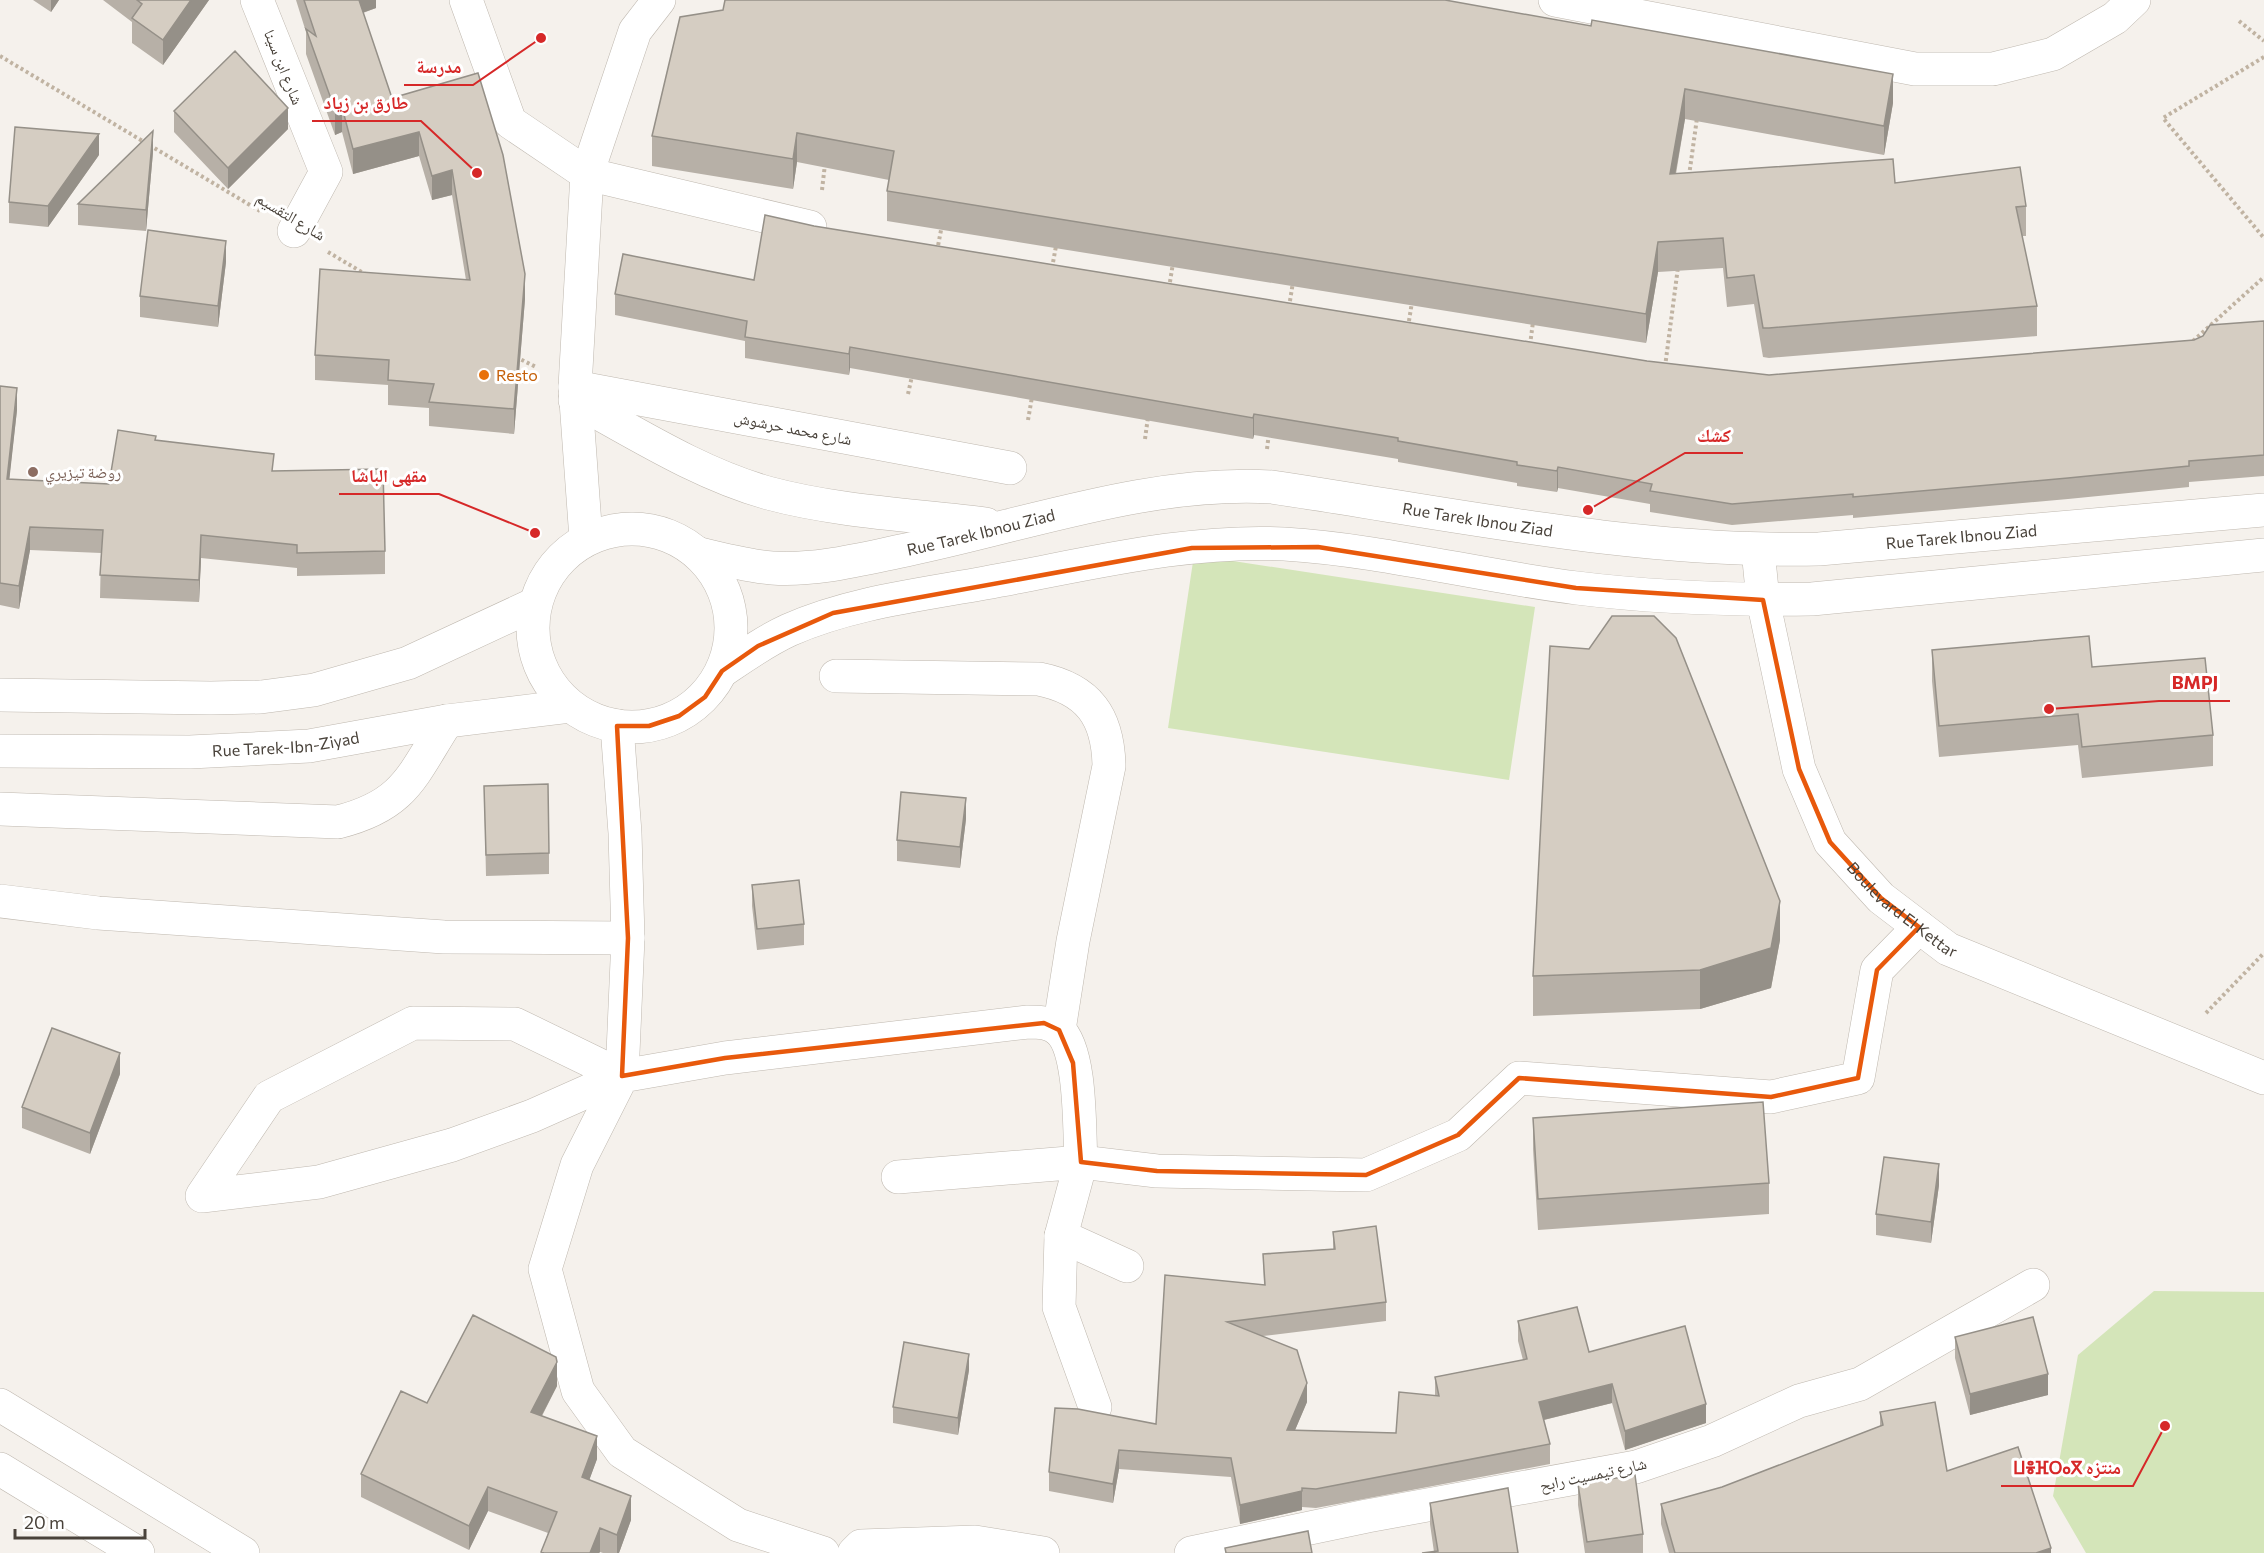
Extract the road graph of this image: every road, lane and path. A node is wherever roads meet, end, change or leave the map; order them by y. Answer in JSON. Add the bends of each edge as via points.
{"nodes":[{"id":1,"x":257,"y":0,"type":"edge"},
{"id":2,"x":466,"y":0,"type":"edge"},
{"id":3,"x":659,"y":0,"type":"edge"},
{"id":4,"x":1555,"y":0,"type":"edge"},
{"id":5,"x":2134,"y":0,"type":"edge"},
{"id":6,"x":2240,"y":21,"type":"dead end"},
{"id":7,"x":2264,"y":41,"type":"edge"},
{"id":8,"x":0,"y":56,"type":"edge"},
{"id":9,"x":2264,"y":57,"type":"edge"},
{"id":10,"x":1698,"y":110,"type":"edge"},
{"id":11,"x":825,"y":160,"type":"edge"},
{"id":12,"x":587,"y":174,"type":"junction"},
{"id":13,"x":1689,"y":180,"type":"edge"},
{"id":14,"x":944,"y":213,"type":"edge"},
{"id":15,"x":828,"y":230,"type":"joint"},
{"id":16,"x":294,"y":231,"type":"junction"},
{"id":17,"x":2264,"y":238,"type":"edge"},
{"id":18,"x":1056,"y":243,"type":"edge"},
{"id":19,"x":1176,"y":251,"type":"edge"},
{"id":20,"x":935,"y":259,"type":"edge"},
{"id":21,"x":1679,"y":261,"type":"edge"},
{"id":22,"x":1295,"y":270,"type":"edge"},
{"id":23,"x":2264,"y":277,"type":"edge"},
{"id":24,"x":371,"y":278,"type":"edge"},
{"id":25,"x":1050,"y":278,"type":"edge"},
{"id":26,"x":1167,"y":297,"type":"edge"},
{"id":27,"x":1412,"y":300,"type":"edge"},
{"id":28,"x":1287,"y":317,"type":"edge"},
{"id":29,"x":1534,"y":320,"type":"edge"},
{"id":30,"x":1407,"y":336,"type":"edge"},
{"id":31,"x":2192,"y":342,"type":"edge"},
{"id":32,"x":1528,"y":355,"type":"edge"},
{"id":33,"x":513,"y":356,"type":"edge"},
{"id":34,"x":913,"y":371,"type":"edge"},
{"id":35,"x":1663,"y":376,"type":"edge"},
{"id":36,"x":1034,"y":385,"type":"edge"},
{"id":37,"x":575,"y":394,"type":"junction"},
{"id":38,"x":908,"y":394,"type":"dead end"},
{"id":39,"x":1149,"y":415,"type":"edge"},
{"id":40,"x":1028,"y":420,"type":"dead end"},
{"id":41,"x":1271,"y":422,"type":"edge"},
{"id":42,"x":1145,"y":438,"type":"dead end"},
{"id":43,"x":1266,"y":458,"type":"dead end"},
{"id":44,"x":1010,"y":468,"type":"dead end"},
{"id":45,"x":2264,"y":510,"type":"edge"},
{"id":46,"x":1008,"y":526,"type":"junction"},
{"id":47,"x":586,"y":539,"type":"junction"},
{"id":48,"x":1758,"y":550,"type":"junction"},
{"id":49,"x":700,"y":554,"type":"junction"},
{"id":50,"x":2264,"y":555,"type":"edge"},
{"id":51,"x":1763,"y":600,"type":"junction"},
{"id":52,"x":535,"y":604,"type":"junction"},
{"id":53,"x":722,"y":670,"type":"junction"},
{"id":54,"x":836,"y":676,"type":"dead end"},
{"id":55,"x":0,"y":695,"type":"edge"},
{"id":56,"x":570,"y":706,"type":"junction"},
{"id":57,"x":447,"y":721,"type":"junction"},
{"id":58,"x":617,"y":726,"type":"junction"},
{"id":59,"x":0,"y":751,"type":"edge"},
{"id":60,"x":0,"y":809,"type":"edge"},
{"id":61,"x":0,"y":900,"type":"edge"},
{"id":62,"x":1919,"y":927,"type":"junction"},
{"id":63,"x":628,"y":938,"type":"junction"},
{"id":64,"x":2264,"y":953,"type":"edge"},
{"id":65,"x":1059,"y":1030,"type":"junction"},
{"id":66,"x":2178,"y":1043,"type":"junction"},
{"id":67,"x":621,"y":1076,"type":"junction"},
{"id":68,"x":2264,"y":1078,"type":"edge"},
{"id":69,"x":1081,"y":1162,"type":"junction"},
{"id":70,"x":898,"y":1177,"type":"dead end"},
{"id":71,"x":1060,"y":1236,"type":"junction"},
{"id":72,"x":1127,"y":1266,"type":"dead end"},
{"id":73,"x":2033,"y":1285,"type":"dead end"},
{"id":74,"x":0,"y":1405,"type":"edge"},
{"id":75,"x":1095,"y":1407,"type":"dead end"},
{"id":76,"x":0,"y":1469,"type":"edge"},
{"id":77,"x":138,"y":1553,"type":"edge"},
{"id":78,"x":243,"y":1553,"type":"edge"},
{"id":79,"x":823,"y":1553,"type":"edge"},
{"id":80,"x":854,"y":1553,"type":"edge"},
{"id":81,"x":1043,"y":1553,"type":"edge"},
{"id":82,"x":1191,"y":1553,"type":"edge"}],
"edges":[{"from":1,"to":16,"type":"street","name":"شارع ابن سينا","via":[[326,172]]},
{"from":2,"to":12,"type":"street","via":[[510,122]]},
{"from":3,"to":12,"type":"street","via":[[635,31]]},
{"from":4,"to":5,"type":"street","via":[[1915,69],[1993,69],[2053,54],[2115,18]]},
{"from":6,"to":7,"type":"path"},
{"from":8,"to":16,"type":"path","name":"شارع التقسيم"},
{"from":9,"to":17,"type":"path","via":[[2163,118]]},
{"from":10,"to":13,"type":"path"},
{"from":11,"to":15,"type":"path"},
{"from":12,"to":15,"type":"street"},
{"from":12,"to":37,"type":"street"},
{"from":14,"to":20,"type":"path"},
{"from":16,"to":24,"type":"path","name":"شارع التقسيم"},
{"from":18,"to":25,"type":"path"},
{"from":19,"to":26,"type":"path"},
{"from":21,"to":35,"type":"path"},
{"from":22,"to":28,"type":"path"},
{"from":23,"to":31,"type":"path"},
{"from":27,"to":30,"type":"path"},
{"from":29,"to":32,"type":"path"},
{"from":33,"to":37,"type":"path"},
{"from":34,"to":38,"type":"path"},
{"from":36,"to":40,"type":"path"},
{"from":37,"to":44,"type":"street","name":"شارع محمد حرشوش"},
{"from":37,"to":46,"type":"street","via":[[715,474],[767,493],[814,504]]},
{"from":37,"to":47,"type":"street"},
{"from":39,"to":42,"type":"path"},
{"from":41,"to":43,"type":"path"},
{"from":45,"to":48,"type":"street","name":"Rue Tarek Ibnou Ziad","via":[[1819,549]]},
{"from":46,"to":48,"type":"street","name":"Rue Tarek Ibnou Ziad","via":[[1138,497],[1230,484],[1556,530]]},
{"from":46,"to":49,"type":"street","name":"Rue Tarek Ibnou Ziad","via":[[820,566],[772,568]]},
{"from":47,"to":49,"type":"street","via":[[615,529],[645,529],[675,537]]},
{"from":47,"to":52,"type":"street","via":[[553,566]]},
{"from":48,"to":51,"type":"street","name":"Boulevard El Kettar"},
{"from":49,"to":53,"type":"street","via":[[719,580],[730,609],[731,640]]},
{"from":50,"to":51,"type":"street","via":[[1812,599]]},
{"from":51,"to":53,"type":"street","via":[[1639,595],[1318,547],[1244,544],[1139,556],[833,613],[788,630]]},
{"from":51,"to":62,"type":"street","name":"Boulevard El Kettar","via":[[1799,769],[1830,842],[1881,898]]},
{"from":52,"to":55,"type":"street","via":[[408,663],[314,690],[211,698]]},
{"from":52,"to":56,"type":"street","via":[[532,633],[537,660],[550,685]]},
{"from":53,"to":58,"type":"street","via":[[705,697],[679,716],[648,726]]},
{"from":54,"to":65,"type":"street","via":[[1039,679],[1079,694],[1098,713],[1108,740],[1109,766]]},
{"from":56,"to":57,"type":"street","name":"Rue Tarek-Ibn-Ziyad"},
{"from":56,"to":58,"type":"street","via":[[592,719]]},
{"from":57,"to":59,"type":"street","name":"Rue Tarek-Ibn-Ziyad","via":[[309,746],[245,751]]},
{"from":57,"to":60,"type":"street","via":[[400,794],[361,816],[338,822]]},
{"from":58,"to":63,"type":"street"},
{"from":61,"to":63,"type":"street","via":[[98,913],[444,937]]},
{"from":62,"to":66,"type":"street","name":"Boulevard El Kettar","via":[[1948,949]]},
{"from":62,"to":69,"type":"street","via":[[1877,970],[1858,1078],[1771,1097],[1519,1078],[1458,1135],[1366,1175],[1157,1171]]},
{"from":63,"to":67,"type":"street"},
{"from":64,"to":66,"type":"path"},
{"from":65,"to":67,"type":"street","via":[[1044,1023],[1028,1022],[725,1058]]},
{"from":65,"to":69,"type":"street","via":[[1073,1063]]},
{"from":66,"to":68,"type":"street","name":"Boulevard El Kettar"},
{"from":67,"to":67,"type":"street","via":[[515,1024],[413,1023],[269,1097],[202,1196],[319,1182],[452,1145],[532,1116]]},
{"from":67,"to":79,"type":"street","via":[[577,1165],[544,1269],[578,1391],[622,1452],[738,1525]]},
{"from":69,"to":70,"type":"street"},
{"from":69,"to":71,"type":"street"},
{"from":71,"to":72,"type":"street"},
{"from":71,"to":75,"type":"street","via":[[1059,1307]]},
{"from":73,"to":82,"type":"street","name":"شارع تيمسيت رابح","via":[[1860,1384],[1799,1401],[1712,1441],[1636,1467]]},
{"from":74,"to":78,"type":"street"},
{"from":76,"to":77,"type":"street"},
{"from":80,"to":81,"type":"street","via":[[861,1546],[975,1542]]}]}
